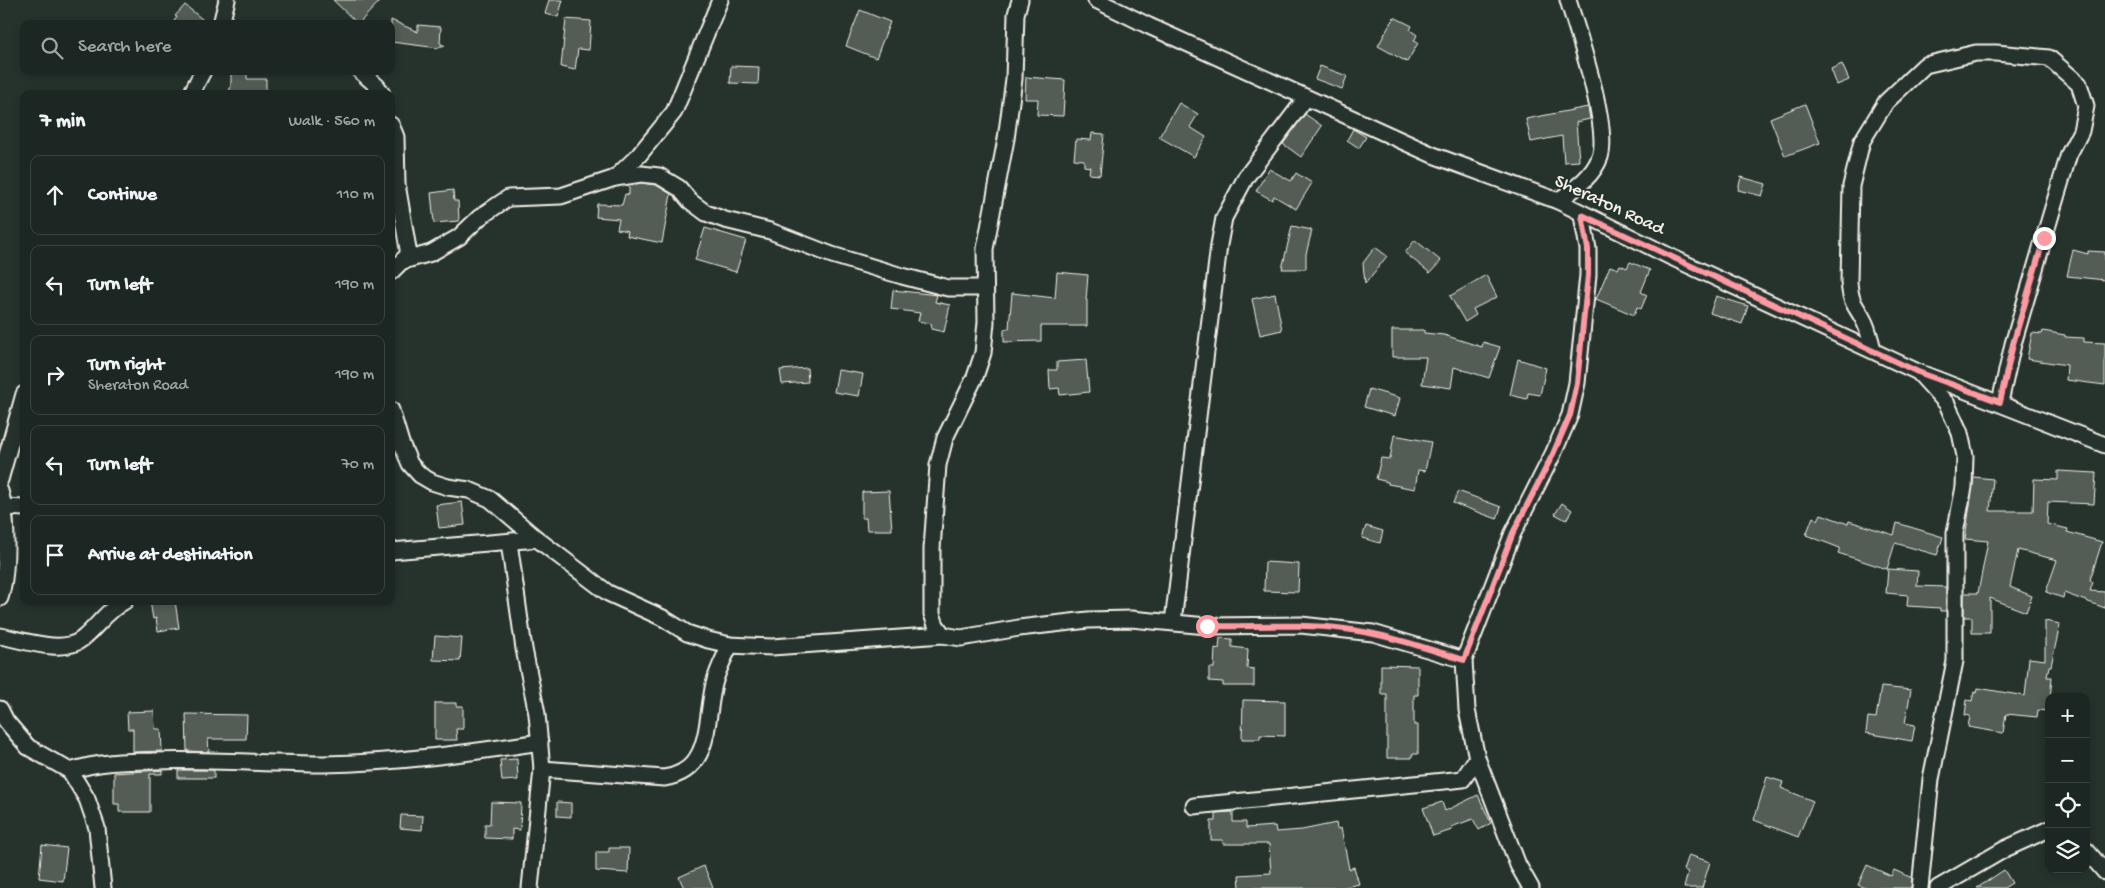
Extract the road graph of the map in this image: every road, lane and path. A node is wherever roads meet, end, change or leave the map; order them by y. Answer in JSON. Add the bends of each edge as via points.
{"nodes":[{"id":1,"x":227,"y":0,"type":"edge"},
{"id":2,"x":720,"y":0,"type":"edge"},
{"id":3,"x":1020,"y":0,"type":"edge"},
{"id":4,"x":1096,"y":0,"type":"edge"},
{"id":5,"x":1568,"y":0,"type":"edge"},
{"id":6,"x":223,"y":20,"type":"edge"},
{"id":7,"x":201,"y":75,"type":"edge"},
{"id":8,"x":365,"y":75,"type":"edge"},
{"id":9,"x":193,"y":90,"type":"edge"},
{"id":10,"x":380,"y":90,"type":"edge"},
{"id":11,"x":1306,"y":98,"type":"junction"},
{"id":12,"x":395,"y":135,"type":"edge"},
{"id":13,"x":615,"y":178,"type":"junction"},
{"id":14,"x":1558,"y":202,"type":"junction"},
{"id":15,"x":1582,"y":215,"type":"junction"},
{"id":16,"x":403,"y":261,"type":"junction"},
{"id":17,"x":395,"y":268,"type":"edge"},
{"id":18,"x":985,"y":288,"type":"junction"},
{"id":19,"x":1874,"y":350,"type":"junction"},
{"id":20,"x":1918,"y":372,"type":"junction"},
{"id":21,"x":2000,"y":402,"type":"junction"},
{"id":22,"x":20,"y":408,"type":"edge"},
{"id":23,"x":395,"y":423,"type":"edge"},
{"id":24,"x":2105,"y":445,"type":"edge"},
{"id":25,"x":0,"y":480,"type":"edge"},
{"id":26,"x":0,"y":491,"type":"edge"},
{"id":27,"x":5,"y":507,"type":"junction"},
{"id":28,"x":20,"y":508,"type":"edge"},
{"id":29,"x":537,"y":539,"type":"junction"},
{"id":30,"x":509,"y":542,"type":"junction"},
{"id":31,"x":395,"y":551,"type":"edge"},
{"id":32,"x":0,"y":598,"type":"edge"},
{"id":33,"x":120,"y":605,"type":"edge"},
{"id":34,"x":1174,"y":622,"type":"junction"},
{"id":35,"x":943,"y":635,"type":"junction"},
{"id":36,"x":0,"y":636,"type":"edge"},
{"id":37,"x":730,"y":645,"type":"junction"},
{"id":38,"x":1464,"y":660,"type":"junction"},
{"id":39,"x":0,"y":709,"type":"edge"},
{"id":40,"x":540,"y":742,"type":"junction"},
{"id":41,"x":1478,"y":758,"type":"junction"},
{"id":42,"x":542,"y":769,"type":"junction"},
{"id":43,"x":70,"y":771,"type":"junction"},
{"id":44,"x":1194,"y":806,"type":"dead end"},
{"id":45,"x":2045,"y":831,"type":"edge"},
{"id":46,"x":2090,"y":855,"type":"edge"},
{"id":47,"x":2105,"y":872,"type":"edge"},
{"id":48,"x":103,"y":888,"type":"edge"},
{"id":49,"x":530,"y":888,"type":"edge"},
{"id":50,"x":1531,"y":888,"type":"edge"},
{"id":51,"x":1920,"y":888,"type":"edge"},
{"id":52,"x":1938,"y":888,"type":"edge"}],
"edges":[{"from":1,"to":6,"type":"street"},
{"from":2,"to":13,"type":"street","via":[[674,112]]},
{"from":3,"to":18,"type":"street","via":[[1016,14],[1014,79],[1006,139],[986,249]]},
{"from":4,"to":11,"type":"street","name":"Sheraton Road"},
{"from":5,"to":14,"type":"street","via":[[1602,131],[1600,157],[1587,178]]},
{"from":7,"to":9,"type":"street"},
{"from":8,"to":10,"type":"street"},
{"from":11,"to":14,"type":"street","name":"Sheraton Road","via":[[1433,155]]},
{"from":11,"to":34,"type":"street","via":[[1246,177],[1224,218]]},
{"from":12,"to":16,"type":"street","via":[[397,184],[408,249]]},
{"from":13,"to":16,"type":"street","via":[[561,196],[508,198],[480,217],[459,237],[431,253]]},
{"from":13,"to":18,"type":"street","via":[[641,174],[659,176],[679,188],[706,213],[725,220],[770,231],[832,255],[902,276],[948,288]]},
{"from":14,"to":15,"type":"street","name":"Sheraton Road"},
{"from":15,"to":19,"type":"street","name":"Sheraton Road"},
{"from":15,"to":38,"type":"street","via":[[1588,249],[1588,275],[1577,383],[1570,415],[1513,533]]},
{"from":16,"to":17,"type":"street"},
{"from":18,"to":35,"type":"street","via":[[983,353],[945,438],[938,465],[932,549],[932,614]]},
{"from":19,"to":20,"type":"street","name":"Sheraton Road"},
{"from":19,"to":21,"type":"street","via":[[1864,322],[1850,298],[1849,282],[1851,186],[1862,141],[1886,102],[1925,65],[1976,53],[2049,58],[2079,84],[2086,106],[2081,131],[2069,154],[2041,247]]},
{"from":20,"to":21,"type":"street","name":"Sheraton Road"},
{"from":20,"to":51,"type":"street","via":[[1947,404],[1960,433],[1965,456],[1964,487],[1955,533],[1955,661],[1932,779]]},
{"from":21,"to":24,"type":"street","name":"Sheraton Road"},
{"from":22,"to":25,"type":"street"},
{"from":23,"to":29,"type":"street","via":[[410,464],[420,475],[432,482],[490,498]]},
{"from":26,"to":27,"type":"street"},
{"from":27,"to":28,"type":"street"},
{"from":27,"to":32,"type":"street","via":[[4,585]]},
{"from":29,"to":30,"type":"street"},
{"from":29,"to":37,"type":"street","via":[[608,594],[663,618],[687,633]]},
{"from":30,"to":31,"type":"street"},
{"from":30,"to":40,"type":"street"},
{"from":33,"to":36,"type":"street","via":[[72,646],[54,647]]},
{"from":34,"to":35,"type":"street","via":[[1088,620],[962,638]]},
{"from":34,"to":38,"type":"street","via":[[1207,626],[1301,625],[1345,629],[1396,639]]},
{"from":35,"to":37,"type":"street","via":[[780,647]]},
{"from":37,"to":42,"type":"street","via":[[714,683],[706,734],[689,769],[678,776],[664,778]]},
{"from":38,"to":41,"type":"street","via":[[1468,710]]},
{"from":39,"to":43,"type":"street","via":[[28,747]]},
{"from":40,"to":42,"type":"street"},
{"from":40,"to":43,"type":"street","via":[[477,752],[334,764],[152,760],[91,764]]},
{"from":41,"to":44,"type":"street","via":[[1463,779]]},
{"from":41,"to":50,"type":"street","via":[[1518,865]]},
{"from":42,"to":49,"type":"street"},
{"from":43,"to":48,"type":"street","via":[[87,799],[97,828]]},
{"from":45,"to":52,"type":"street","via":[[2005,849]]},
{"from":46,"to":47,"type":"street"}]}
